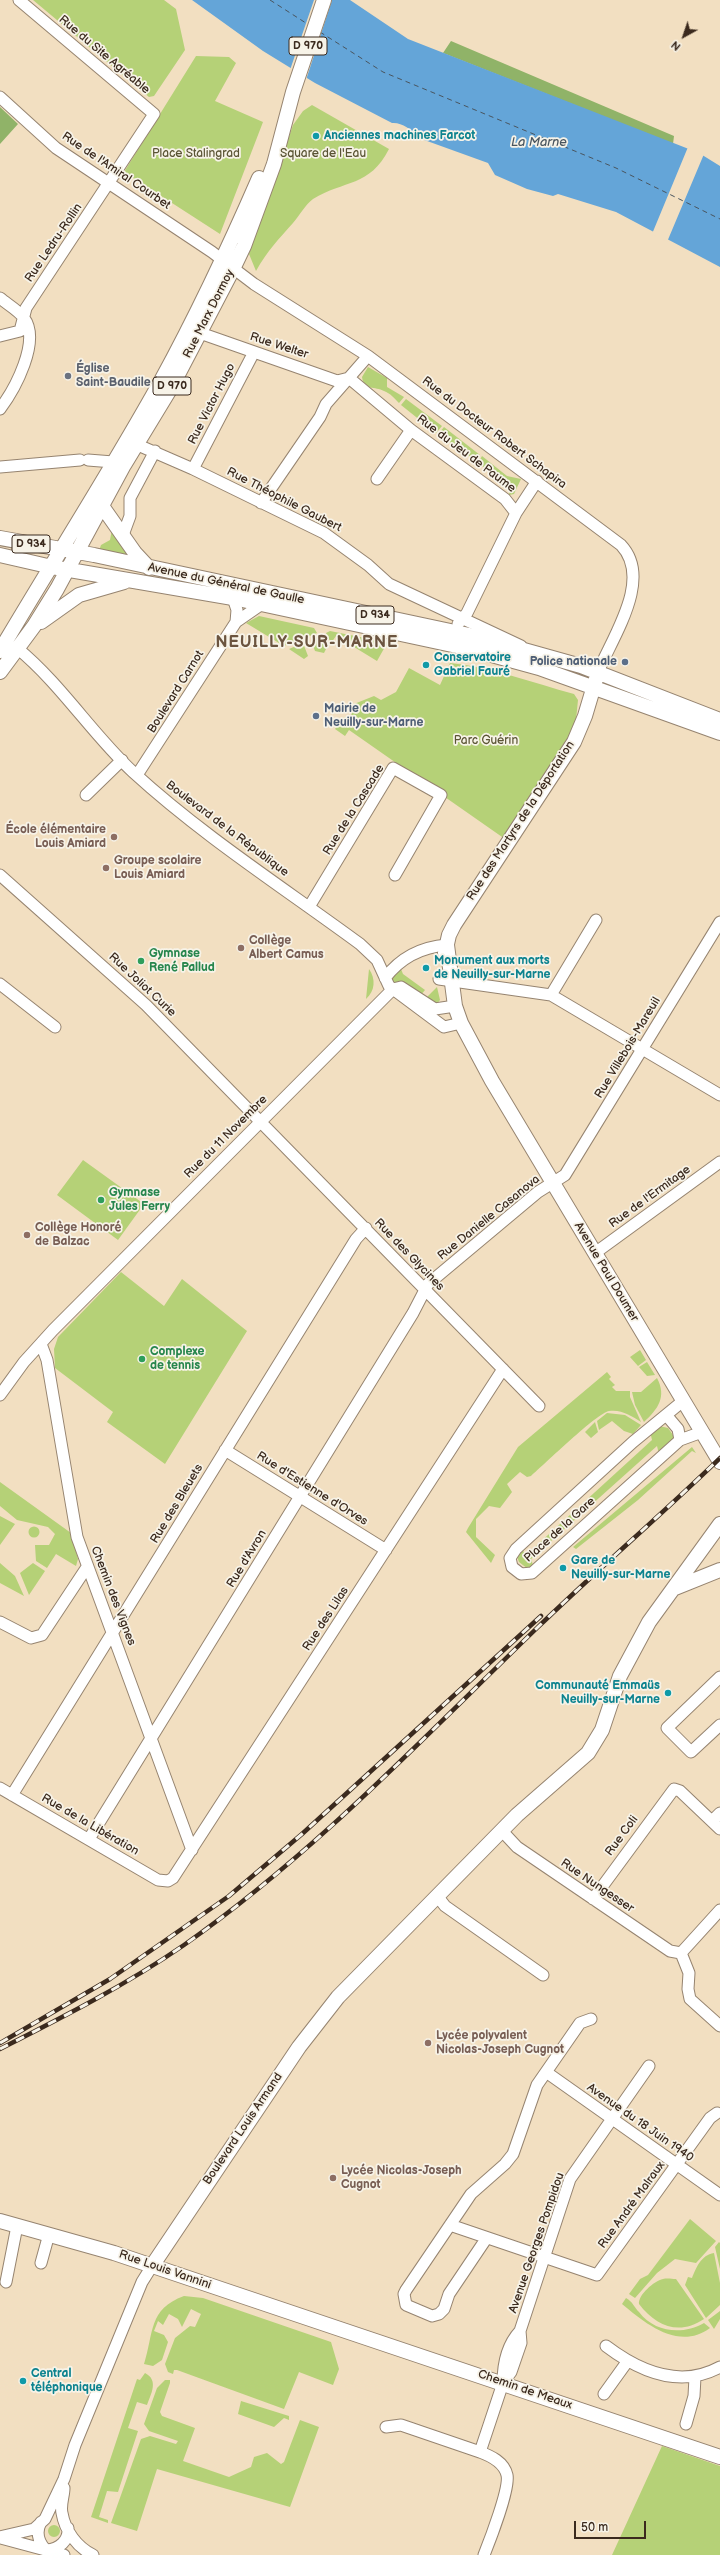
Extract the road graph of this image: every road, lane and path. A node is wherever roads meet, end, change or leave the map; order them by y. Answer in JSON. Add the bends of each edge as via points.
{"nodes":[{"id":1,"x":19,"y":0,"type":"edge"},
{"id":2,"x":324,"y":0,"type":"edge"},
{"id":3,"x":0,"y":97,"type":"edge"},
{"id":4,"x":154,"y":114,"type":"joint"},
{"id":5,"x":109,"y":182,"type":"junction"},
{"id":6,"x":227,"y":265,"type":"junction"},
{"id":7,"x":0,"y":298,"type":"edge"},
{"id":8,"x":24,"y":318,"type":"junction"},
{"id":9,"x":200,"y":333,"type":"junction"},
{"id":10,"x":0,"y":336,"type":"edge"},
{"id":11,"x":254,"y":352,"type":"junction"},
{"id":12,"x":368,"y":356,"type":"junction"},
{"id":13,"x":350,"y":378,"type":"junction"},
{"id":14,"x":0,"y":409,"type":"edge"},
{"id":15,"x":411,"y":430,"type":"junction"},
{"id":16,"x":131,"y":442,"type":"junction"},
{"id":17,"x":155,"y":451,"type":"junction"},
{"id":18,"x":113,"y":462,"type":"junction"},
{"id":19,"x":0,"y":467,"type":"edge"},
{"id":20,"x":193,"y":469,"type":"junction"},
{"id":21,"x":377,"y":479,"type":"dead end"},
{"id":22,"x":537,"y":481,"type":"junction"},
{"id":23,"x":104,"y":502,"type":"junction"},
{"id":24,"x":261,"y":503,"type":"junction"},
{"id":25,"x":516,"y":513,"type":"junction"},
{"id":26,"x":123,"y":535,"type":"junction"},
{"id":27,"x":0,"y":538,"type":"edge"},
{"id":28,"x":63,"y":549,"type":"junction"},
{"id":29,"x":78,"y":552,"type":"junction"},
{"id":30,"x":0,"y":555,"type":"edge"},
{"id":31,"x":52,"y":567,"type":"junction"},
{"id":32,"x":149,"y":568,"type":"junction"},
{"id":33,"x":69,"y":569,"type":"junction"},
{"id":34,"x":132,"y":581,"type":"junction"},
{"id":35,"x":233,"y":598,"type":"junction"},
{"id":36,"x":262,"y":604,"type":"junction"},
{"id":37,"x":462,"y":619,"type":"junction"},
{"id":38,"x":236,"y":622,"type":"junction"},
{"id":39,"x":34,"y":626,"type":"junction"},
{"id":40,"x":451,"y":637,"type":"junction"},
{"id":41,"x":17,"y":648,"type":"junction"},
{"id":42,"x":528,"y":650,"type":"junction"},
{"id":43,"x":0,"y":651,"type":"edge"},
{"id":44,"x":0,"y":672,"type":"edge"},
{"id":45,"x":595,"y":683,"type":"junction"},
{"id":46,"x":720,"y":720,"type":"edge"},
{"id":47,"x":720,"y":733,"type":"edge"},
{"id":48,"x":122,"y":760,"type":"junction"},
{"id":49,"x":137,"y":775,"type":"junction"},
{"id":50,"x":86,"y":795,"type":"dead end"},
{"id":51,"x":0,"y":875,"type":"edge"},
{"id":52,"x":395,"y":875,"type":"dead end"},
{"id":53,"x":309,"y":907,"type":"junction"},
{"id":54,"x":596,"y":920,"type":"dead end"},
{"id":55,"x":720,"y":922,"type":"edge"},
{"id":56,"x":446,"y":945,"type":"junction"},
{"id":57,"x":385,"y":978,"type":"junction"},
{"id":58,"x":444,"y":980,"type":"junction"},
{"id":59,"x":0,"y":984,"type":"edge"},
{"id":60,"x":393,"y":989,"type":"junction"},
{"id":61,"x":551,"y":995,"type":"junction"},
{"id":62,"x":450,"y":1007,"type":"junction"},
{"id":63,"x":457,"y":1025,"type":"junction"},
{"id":64,"x":55,"y":1027,"type":"dead end"},
{"id":65,"x":642,"y":1049,"type":"junction"},
{"id":66,"x":720,"y":1096,"type":"edge"},
{"id":67,"x":261,"y":1121,"type":"junction"},
{"id":68,"x":720,"y":1162,"type":"edge"},
{"id":69,"x":553,"y":1183,"type":"junction"},
{"id":70,"x":366,"y":1228,"type":"junction"},
{"id":71,"x":595,"y":1253,"type":"junction"},
{"id":72,"x":425,"y":1291,"type":"junction"},
{"id":73,"x":41,"y":1344,"type":"junction"},
{"id":74,"x":503,"y":1369,"type":"junction"},
{"id":75,"x":0,"y":1395,"type":"edge"},
{"id":76,"x":683,"y":1401,"type":"junction"},
{"id":77,"x":539,"y":1406,"type":"dead end"},
{"id":78,"x":667,"y":1416,"type":"junction"},
{"id":79,"x":702,"y":1432,"type":"junction"},
{"id":80,"x":680,"y":1440,"type":"junction"},
{"id":81,"x":225,"y":1450,"type":"junction"},
{"id":82,"x":720,"y":1462,"type":"edge"},
{"id":83,"x":301,"y":1496,"type":"junction"},
{"id":84,"x":720,"y":1524,"type":"edge"},
{"id":85,"x":386,"y":1550,"type":"junction"},
{"id":86,"x":87,"y":1568,"type":"junction"},
{"id":87,"x":720,"y":1570,"type":"edge"},
{"id":88,"x":674,"y":1588,"type":"junction"},
{"id":89,"x":0,"y":1622,"type":"edge"},
{"id":90,"x":113,"y":1632,"type":"junction"},
{"id":91,"x":720,"y":1677,"type":"edge"},
{"id":92,"x":720,"y":1725,"type":"edge"},
{"id":93,"x":152,"y":1738,"type":"junction"},
{"id":94,"x":0,"y":1788,"type":"edge"},
{"id":95,"x":12,"y":1795,"type":"junction"},
{"id":96,"x":720,"y":1813,"type":"edge"},
{"id":97,"x":712,"y":1821,"type":"junction"},
{"id":98,"x":720,"y":1829,"type":"edge"},
{"id":99,"x":503,"y":1832,"type":"junction"},
{"id":100,"x":89,"y":1839,"type":"junction"},
{"id":101,"x":192,"y":1850,"type":"junction"},
{"id":102,"x":168,"y":1881,"type":"joint"},
{"id":103,"x":438,"y":1897,"type":"junction"},
{"id":104,"x":593,"y":1899,"type":"junction"},
{"id":105,"x":720,"y":1910,"type":"edge"},
{"id":106,"x":681,"y":1953,"type":"junction"},
{"id":107,"x":543,"y":1975,"type":"dead end"},
{"id":108,"x":591,"y":2019,"type":"dead end"},
{"id":109,"x":720,"y":2026,"type":"edge"},
{"id":110,"x":649,"y":2066,"type":"dead end"},
{"id":111,"x":546,"y":2072,"type":"junction"},
{"id":112,"x":717,"y":2113,"type":"dead end"},
{"id":113,"x":612,"y":2119,"type":"junction"},
{"id":114,"x":677,"y":2165,"type":"junction"},
{"id":115,"x":720,"y":2195,"type":"edge"},
{"id":116,"x":0,"y":2221,"type":"edge"},
{"id":117,"x":450,"y":2225,"type":"junction"},
{"id":118,"x":18,"y":2226,"type":"junction"},
{"id":119,"x":49,"y":2234,"type":"junction"},
{"id":120,"x":486,"y":2238,"type":"junction"},
{"id":121,"x":545,"y":2258,"type":"junction"},
{"id":122,"x":41,"y":2263,"type":"dead end"},
{"id":123,"x":152,"y":2266,"type":"junction"},
{"id":124,"x":6,"y":2282,"type":"dead end"},
{"id":125,"x":330,"y":2325,"type":"joint"},
{"id":126,"x":606,"y":2346,"type":"dead end"},
{"id":127,"x":627,"y":2362,"type":"junction"},
{"id":128,"x":720,"y":2367,"type":"edge"},
{"id":129,"x":695,"y":2377,"type":"junction"},
{"id":130,"x":503,"y":2383,"type":"junction"},
{"id":131,"x":604,"y":2394,"type":"dead end"},
{"id":132,"x":686,"y":2424,"type":"dead end"},
{"id":133,"x":386,"y":2427,"type":"dead end"},
{"id":134,"x":480,"y":2452,"type":"junction"},
{"id":135,"x":720,"y":2457,"type":"edge"},
{"id":136,"x":64,"y":2479,"type":"junction"},
{"id":137,"x":43,"y":2521,"type":"junction"},
{"id":138,"x":67,"y":2526,"type":"junction"},
{"id":139,"x":0,"y":2537,"type":"edge"},
{"id":140,"x":46,"y":2549,"type":"junction"},
{"id":141,"x":64,"y":2555,"type":"edge"},
{"id":142,"x":93,"y":2555,"type":"edge"},
{"id":143,"x":484,"y":2555,"type":"edge"}],
"edges":[{"from":1,"to":4,"type":"street","name":"Rue du Site Agréable"},
{"from":2,"to":6,"type":"main road","name":"Rue Marx Dormoy","number":"D 970","via":[[286,117]]},
{"from":3,"to":5,"type":"street","name":"Rue de l'Amiral Courbet","via":[[56,148]]},
{"from":4,"to":5,"type":"street","name":"Rue Ledru-Rollin"},
{"from":5,"to":6,"type":"street","name":"Rue de l'Amiral Courbet"},
{"from":5,"to":8,"type":"street","name":"Rue Ledru-Rollin","via":[[26,308]]},
{"from":6,"to":9,"type":"main road","name":"Rue Marx Dormoy","number":"D 970"},
{"from":6,"to":12,"type":"street","name":"Rue du Docteur Robert Schapira"},
{"from":6,"to":16,"type":"main road","name":"Rue Marx Dormoy","number":"D 970","via":[[170,364]]},
{"from":7,"to":8,"type":"street"},
{"from":8,"to":10,"type":"street","name":"Rue Ledru-Rollin","via":[[20,331]]},
{"from":8,"to":14,"type":"street","via":[[30,335],[29,350],[18,377]]},
{"from":9,"to":11,"type":"street","name":"Rue Welter"},
{"from":9,"to":16,"type":"main road","name":"Rue Marx Dormoy","number":"D 970","via":[[172,386]]},
{"from":11,"to":13,"type":"street","name":"Rue Welter","via":[[337,381]]},
{"from":11,"to":20,"type":"street","name":"Rue Victor Hugo"},
{"from":12,"to":13,"type":"street"},
{"from":12,"to":22,"type":"street","name":"Rue du Docteur Robert Schapira"},
{"from":13,"to":15,"type":"street","name":"Rue du Jeu de Paume"},
{"from":13,"to":24,"type":"street","via":[[326,404],[320,417]]},
{"from":15,"to":21,"type":"street"},
{"from":15,"to":25,"type":"street","name":"Rue du Jeu de Paume","via":[[505,499]]},
{"from":16,"to":17,"type":"street","name":"Rue Théophile Gaubert"},
{"from":16,"to":18,"type":"main road","name":"Rue Marx Dormoy","number":"D 970"},
{"from":16,"to":23,"type":"main road","name":"Rue Marx Dormoy","number":"D 970"},
{"from":17,"to":20,"type":"street","name":"Rue Théophile Gaubert"},
{"from":17,"to":26,"type":"street","via":[[130,498],[130,516]]},
{"from":18,"to":19,"type":"street","via":[[84,460]]},
{"from":18,"to":28,"type":"main road","number":"D 970"},
{"from":20,"to":24,"type":"street","name":"Rue Théophile Gaubert"},
{"from":22,"to":25,"type":"street"},
{"from":22,"to":45,"type":"street","name":"Rue du Docteur Robert Schapira","via":[[612,538],[630,557],[634,573],[632,592]]},
{"from":23,"to":26,"type":"main road"},
{"from":23,"to":29,"type":"main road","number":"D 970"},
{"from":24,"to":37,"type":"street","name":"Rue Théophile Gaubert","via":[[324,533],[373,568],[390,584]]},
{"from":25,"to":37,"type":"street","name":"Rue du Jeu de Paume"},
{"from":26,"to":32,"type":"main road"},
{"from":27,"to":28,"type":"main road","name":"Avenue du Général de Gaulle","number":"D 934"},
{"from":28,"to":29,"type":"main road","name":"Avenue du Général de Gaulle","number":"D 934"},
{"from":28,"to":31,"type":"main road","number":"D 970"},
{"from":29,"to":32,"type":"main road","name":"Avenue du Général de Gaulle","number":"D 934"},
{"from":29,"to":33,"type":"main road","number":"D 970"},
{"from":30,"to":31,"type":"main road","name":"Avenue du Général de Gaulle","number":"D 934"},
{"from":31,"to":33,"type":"main road","name":"Avenue du Général de Gaulle","number":"D 934"},
{"from":31,"to":43,"type":"main road","number":"D 970"},
{"from":32,"to":40,"type":"main road","name":"Avenue du Général de Gaulle","number":"D 934"},
{"from":33,"to":34,"type":"main road","name":"Avenue du Général de Gaulle","number":"D 934"},
{"from":33,"to":39,"type":"main road","number":"D 970"},
{"from":34,"to":35,"type":"main road","name":"Avenue du Général de Gaulle","number":"D 934"},
{"from":34,"to":39,"type":"main road","via":[[79,595]]},
{"from":35,"to":36,"type":"main road","name":"Avenue du Général de Gaulle","number":"D 934"},
{"from":35,"to":38,"type":"street","via":[[238,610]]},
{"from":36,"to":38,"type":"street","name":"Boulevard Carnot"},
{"from":36,"to":40,"type":"main road","name":"Avenue du Général de Gaulle","number":"D 934"},
{"from":37,"to":40,"type":"street","name":"Rue du Jeu de Paume"},
{"from":37,"to":42,"type":"street","name":"Rue Théophile Gaubert","via":[[510,639]]},
{"from":38,"to":49,"type":"street","name":"Boulevard Carnot"},
{"from":39,"to":41,"type":"main road","number":"D 970"},
{"from":40,"to":42,"type":"main road","name":"Avenue du Général de Gaulle","number":"D 934"},
{"from":40,"to":45,"type":"main road","name":"Avenue du Général de Gaulle","number":"D 934","via":[[538,668]]},
{"from":41,"to":44,"type":"main road","number":"D 970"},
{"from":41,"to":48,"type":"street","name":"Boulevard de la République","via":[[36,665]]},
{"from":42,"to":45,"type":"main road","name":"Avenue du Général de Gaulle","number":"D 934"},
{"from":45,"to":46,"type":"main road","number":"D 934","via":[[672,701]]},
{"from":45,"to":47,"type":"main road","number":"D 934"},
{"from":45,"to":56,"type":"main road","name":"Rue des Martyrs de la Déportation","via":[[574,742],[454,925]]},
{"from":48,"to":49,"type":"street","name":"Boulevard de la République"},
{"from":48,"to":50,"type":"street"},
{"from":49,"to":53,"type":"street","name":"Boulevard de la République","via":[[178,811]]},
{"from":51,"to":67,"type":"street","name":"Rue Joliot Curie","via":[[146,1005]]},
{"from":52,"to":53,"type":"street","name":"Rue de la Cascade","via":[[441,795],[393,768]]},
{"from":53,"to":57,"type":"street","name":"Boulevard de la République","via":[[373,955]]},
{"from":54,"to":61,"type":"street"},
{"from":55,"to":65,"type":"street","name":"Rue Villebois-Mareuil"},
{"from":56,"to":57,"type":"street","via":[[428,946],[400,960]]},
{"from":56,"to":58,"type":"main road","name":"Rue des Martyrs de la Déportation"},
{"from":57,"to":60,"type":"street","name":"Boulevard de la République"},
{"from":58,"to":61,"type":"street"},
{"from":58,"to":62,"type":"main road","name":"Avenue Paul Doumer"},
{"from":59,"to":64,"type":"street"},
{"from":60,"to":62,"type":"street","via":[[402,987],[436,1009]]},
{"from":60,"to":63,"type":"street","via":[[444,1027]]},
{"from":60,"to":67,"type":"street","name":"Rue du 11 Novembre"},
{"from":61,"to":65,"type":"street"},
{"from":62,"to":63,"type":"main road","name":"Avenue Paul Doumer"},
{"from":63,"to":69,"type":"main road","name":"Avenue Paul Doumer"},
{"from":65,"to":66,"type":"street"},
{"from":65,"to":69,"type":"street","name":"Rue Villebois-Mareuil","via":[[565,1175]]},
{"from":67,"to":70,"type":"street","name":"Rue des Glycines"},
{"from":67,"to":73,"type":"street","name":"Rue du 11 Novembre"},
{"from":68,"to":71,"type":"street","name":"Rue de l'Ermitage"},
{"from":69,"to":71,"type":"main road","name":"Avenue Paul Doumer"},
{"from":69,"to":72,"type":"street","name":"Rue Danielle Casanova","via":[[538,1192],[434,1279]]},
{"from":70,"to":72,"type":"street","name":"Rue des Glycines"},
{"from":70,"to":81,"type":"street","name":"Rue des Bleuets","via":[[356,1239]]},
{"from":71,"to":76,"type":"main road","name":"Avenue Paul Doumer"},
{"from":72,"to":74,"type":"street","name":"Rue des Glycines"},
{"from":72,"to":83,"type":"street","name":"Rue d'Avron"},
{"from":73,"to":75,"type":"street","name":"Rue du 11 Novembre"},
{"from":73,"to":86,"type":"street","name":"Chemin des Vignes","via":[[47,1360],[77,1537]]},
{"from":74,"to":77,"type":"street","name":"Rue des Glycines"},
{"from":74,"to":85,"type":"street","name":"Rue des Lilas"},
{"from":76,"to":78,"type":"street","name":"Place de la Gare"},
{"from":76,"to":79,"type":"main road","name":"Avenue Paul Doumer"},
{"from":78,"to":80,"type":"street","via":[[678,1429]]},
{"from":78,"to":80,"type":"street","name":"Place de la Gare","via":[[633,1442],[516,1549],[510,1558],[512,1567],[521,1574],[532,1573]]},
{"from":79,"to":80,"type":"street","name":"Place de la Gare"},
{"from":79,"to":82,"type":"main road","name":"Avenue Paul Doumer"},
{"from":81,"to":83,"type":"street","name":"Rue d'Estienne d'Orves"},
{"from":81,"to":90,"type":"street","name":"Rue des Bleuets"},
{"from":83,"to":85,"type":"street","name":"Rue d'Estienne d'Orves"},
{"from":83,"to":93,"type":"street","name":"Rue d'Avron"},
{"from":84,"to":88,"type":"main road","name":"Boulevard Louis Armand"},
{"from":85,"to":101,"type":"street","name":"Rue des Lilas"},
{"from":86,"to":89,"type":"street","via":[[42,1635],[30,1638]]},
{"from":86,"to":90,"type":"street","name":"Chemin des Vignes"},
{"from":87,"to":88,"type":"main road"},
{"from":88,"to":99,"type":"main road","name":"Boulevard Louis Armand","via":[[649,1622],[630,1660],[610,1732],[598,1755],[522,1823]]},
{"from":90,"to":93,"type":"street","name":"Chemin des Vignes"},
{"from":90,"to":95,"type":"street","name":"Rue des Bleuets"},
{"from":91,"to":92,"type":"street","via":[[667,1728],[691,1752]]},
{"from":93,"to":100,"type":"street","name":"Rue d'Avron"},
{"from":93,"to":101,"type":"street","name":"Chemin des Vignes"},
{"from":94,"to":95,"type":"street","name":"Rue de la Libération"},
{"from":95,"to":100,"type":"street","name":"Rue de la Libération"},
{"from":96,"to":97,"type":"street"},
{"from":97,"to":98,"type":"street"},
{"from":97,"to":104,"type":"street","name":"Rue Coli","via":[[680,1791],[674,1789]]},
{"from":99,"to":103,"type":"main road","name":"Boulevard Louis Armand"},
{"from":99,"to":104,"type":"street","name":"Rue Nungesser","via":[[517,1847]]},
{"from":100,"to":102,"type":"street","name":"Rue de la Libération","via":[[158,1880]]},
{"from":101,"to":102,"type":"street","name":"Rue des Lilas","via":[[177,1874]]},
{"from":103,"to":107,"type":"street","via":[[445,1906]]},
{"from":103,"to":123,"type":"main road","name":"Boulevard Louis Armand","via":[[350,1982],[307,2037]]},
{"from":104,"to":106,"type":"street","name":"Rue Nungesser","via":[[670,1952]]},
{"from":105,"to":106,"type":"street"},
{"from":106,"to":109,"type":"street","via":[[689,1973],[690,2000]]},
{"from":108,"to":111,"type":"street","via":[[580,2023]]},
{"from":110,"to":113,"type":"street","name":"Avenue Georges Pompidou"},
{"from":111,"to":113,"type":"street","name":"Avenue du 18 Juin 1940"},
{"from":111,"to":117,"type":"street","via":[[533,2093],[513,2154],[500,2170],[471,2194]]},
{"from":112,"to":114,"type":"street","name":"Rue André Malraux","via":[[710,2118]]},
{"from":113,"to":114,"type":"street","name":"Avenue du 18 Juin 1940"},
{"from":113,"to":121,"type":"street","name":"Avenue Georges Pompidou","via":[[570,2179]]},
{"from":114,"to":115,"type":"street","name":"Avenue du 18 Juin 1940"},
{"from":114,"to":121,"type":"street","name":"Rue André Malraux","via":[[597,2276]]},
{"from":116,"to":118,"type":"main road","name":"Rue Louis Vannini"},
{"from":117,"to":120,"type":"street"},
{"from":117,"to":120,"type":"street","via":[[406,2290],[404,2300],[411,2309],[432,2316],[444,2309],[449,2294]]},
{"from":118,"to":119,"type":"main road","name":"Rue Louis Vannini"},
{"from":118,"to":124,"type":"street"},
{"from":119,"to":122,"type":"street"},
{"from":119,"to":123,"type":"main road","name":"Rue Louis Vannini"},
{"from":120,"to":121,"type":"street"},
{"from":121,"to":130,"type":"street","name":"Avenue Georges Pompidou","via":[[520,2331],[512,2340],[503,2369]]},
{"from":123,"to":125,"type":"main road","name":"Rue Louis Vannini"},
{"from":123,"to":136,"type":"street","name":"Boulevard Louis Armand","via":[[142,2282],[75,2445]]},
{"from":125,"to":130,"type":"main road","name":"Chemin de Meaux"},
{"from":126,"to":127,"type":"street"},
{"from":127,"to":129,"type":"street","via":[[658,2375]]},
{"from":127,"to":131,"type":"street"},
{"from":128,"to":129,"type":"street"},
{"from":129,"to":132,"type":"street","via":[[694,2396]]},
{"from":130,"to":134,"type":"street","name":"Avenue Georges Pompidou"},
{"from":130,"to":135,"type":"main road","name":"Chemin de Meaux"},
{"from":133,"to":134,"type":"street","via":[[401,2425]]},
{"from":134,"to":143,"type":"street","via":[[491,2456],[502,2465],[507,2475],[506,2488]]},
{"from":136,"to":137,"type":"street","name":"Boulevard Louis Armand"},
{"from":136,"to":138,"type":"street","name":"Boulevard Louis Armand","via":[[62,2512]]},
{"from":137,"to":138,"type":"street","via":[[54,2517]]},
{"from":137,"to":139,"type":"street","via":[[34,2529]]},
{"from":137,"to":140,"type":"street","via":[[38,2531],[39,2539]]},
{"from":138,"to":140,"type":"street","via":[[65,2541],[58,2547]]},
{"from":138,"to":142,"type":"street","name":"Boulevard Louis Armand","via":[[77,2544]]},
{"from":139,"to":140,"type":"street"},
{"from":140,"to":141,"type":"street"}]}
